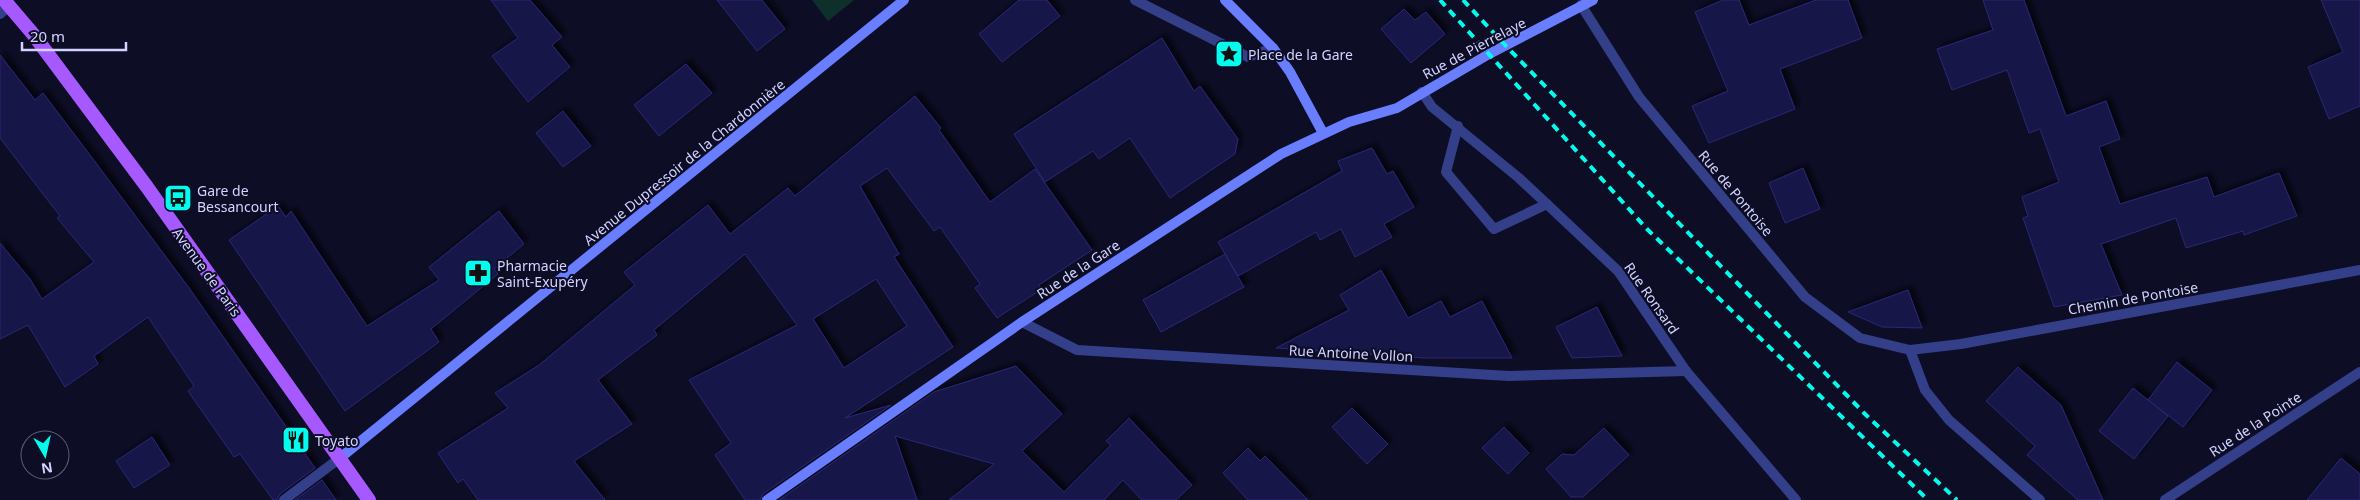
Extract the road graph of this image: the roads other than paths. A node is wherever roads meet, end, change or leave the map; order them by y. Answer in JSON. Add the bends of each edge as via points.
{"nodes":[{"id":1,"x":904,"y":0,"type":"edge"},
{"id":2,"x":1136,"y":0,"type":"edge"},
{"id":3,"x":1225,"y":0,"type":"edge"},
{"id":4,"x":1593,"y":0,"type":"edge"},
{"id":5,"x":1581,"y":5,"type":"junction"},
{"id":6,"x":4,"y":7,"type":"edge"},
{"id":7,"x":1273,"y":48,"type":"junction"},
{"id":8,"x":1422,"y":92,"type":"junction"},
{"id":9,"x":1458,"y":126,"type":"junction"},
{"id":10,"x":1323,"y":133,"type":"junction"},
{"id":11,"x":1547,"y":204,"type":"junction"},
{"id":12,"x":2360,"y":270,"type":"edge"},
{"id":13,"x":1022,"y":322,"type":"junction"},
{"id":14,"x":1910,"y":350,"type":"junction"},
{"id":15,"x":1686,"y":371,"type":"junction"},
{"id":16,"x":2360,"y":372,"type":"edge"},
{"id":17,"x":340,"y":458,"type":"junction"},
{"id":18,"x":284,"y":500,"type":"edge"},
{"id":19,"x":369,"y":500,"type":"edge"},
{"id":20,"x":767,"y":500,"type":"edge"},
{"id":21,"x":1796,"y":500,"type":"edge"},
{"id":22,"x":2040,"y":500,"type":"edge"},
{"id":23,"x":2165,"y":500,"type":"edge"}],
"edges":[{"from":1,"to":17,"type":"main road","name":"Avenue Dupressoir de la Chardonnière"},
{"from":2,"to":7,"type":"street","via":[[1248,57]]},
{"from":3,"to":7,"type":"main road"},
{"from":4,"to":5,"type":"main road","name":"Rue de Pierrelaye"},
{"from":5,"to":8,"type":"main road","name":"Rue de Pierrelaye"},
{"from":5,"to":14,"type":"street","name":"Rue de Pontoise","via":[[1639,97],[1804,297],[1860,338]]},
{"from":6,"to":17,"type":"main road","name":"Avenue de Paris","via":[[147,187]]},
{"from":7,"to":10,"type":"main road"},
{"from":8,"to":9,"type":"street","name":"Rue Ronsard","via":[[1432,107]]},
{"from":8,"to":10,"type":"main road","name":"Rue de la Gare","via":[[1397,108]]},
{"from":9,"to":11,"type":"street","name":"Rue Ronsard"},
{"from":9,"to":11,"type":"street","via":[[1446,172],[1494,228]]},
{"from":10,"to":13,"type":"main road","name":"Rue de la Gare","via":[[1281,154]]},
{"from":11,"to":15,"type":"street","name":"Rue Ronsard","via":[[1618,271]]},
{"from":12,"to":14,"type":"street","name":"Chemin de Pontoise","via":[[1961,344]]},
{"from":13,"to":15,"type":"street","name":"Rue Antoine Vollon","via":[[1077,350],[1509,376]]},
{"from":13,"to":20,"type":"main road","name":"Rue de la Gare"},
{"from":14,"to":22,"type":"street","via":[[1925,390],[1949,420]]},
{"from":15,"to":21,"type":"street","name":"Rue Ronsard"},
{"from":16,"to":23,"type":"street","name":"Rue de la Pointe"},
{"from":17,"to":18,"type":"street"},
{"from":17,"to":19,"type":"main road","name":"Avenue de Paris"}]}
